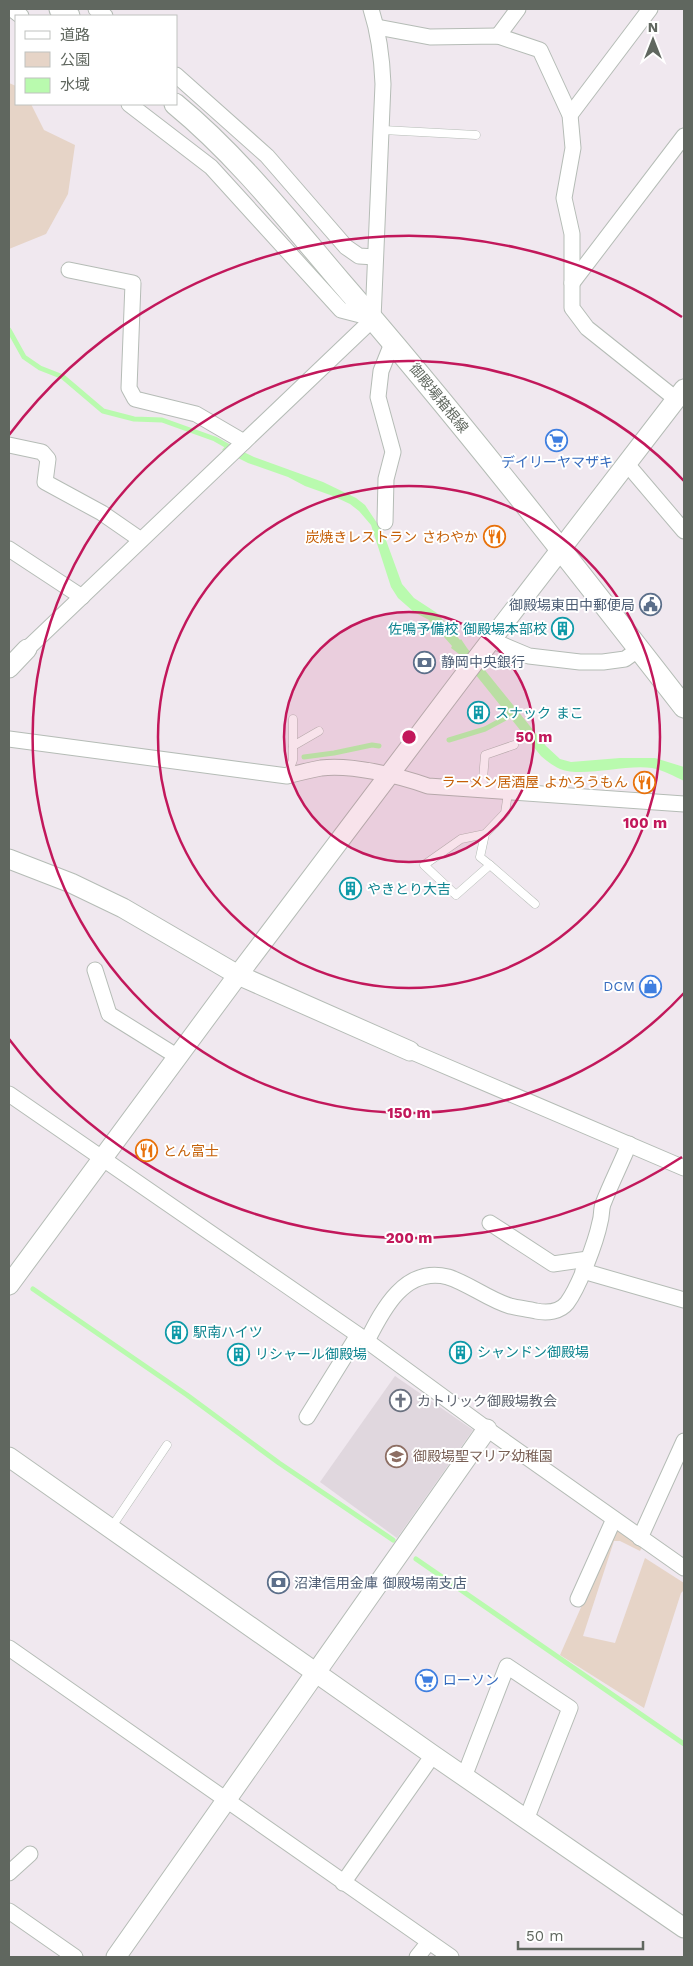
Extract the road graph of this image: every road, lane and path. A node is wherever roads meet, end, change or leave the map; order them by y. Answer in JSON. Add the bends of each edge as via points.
{"nodes":[{"id":1,"x":371,"y":9,"type":"edge"},
{"id":2,"x":518,"y":9,"type":"edge"},
{"id":3,"x":650,"y":9,"type":"edge"},
{"id":4,"x":377,"y":28,"type":"junction"},
{"id":5,"x":498,"y":36,"type":"junction"},
{"id":6,"x":178,"y":77,"type":"edge"},
{"id":7,"x":130,"y":105,"type":"edge"},
{"id":8,"x":176,"y":105,"type":"edge"},
{"id":9,"x":570,"y":115,"type":"junction"},
{"id":10,"x":382,"y":130,"type":"junction"},
{"id":11,"x":476,"y":135,"type":"dead end"},
{"id":12,"x":684,"y":136,"type":"edge"},
{"id":13,"x":375,"y":257,"type":"junction"},
{"id":14,"x":70,"y":270,"type":"dead end"},
{"id":15,"x":572,"y":283,"type":"junction"},
{"id":16,"x":373,"y":319,"type":"junction"},
{"id":17,"x":393,"y":342,"type":"junction"},
{"id":18,"x":680,"y":394,"type":"edge"},
{"id":19,"x":244,"y":442,"type":"junction"},
{"id":20,"x":9,"y":445,"type":"edge"},
{"id":21,"x":627,"y":464,"type":"junction"},
{"id":22,"x":385,"y":522,"type":"dead end"},
{"id":23,"x":684,"y":531,"type":"edge"},
{"id":24,"x":141,"y":540,"type":"junction"},
{"id":25,"x":9,"y":549,"type":"edge"},
{"id":26,"x":562,"y":549,"type":"junction"},
{"id":27,"x":82,"y":597,"type":"junction"},
{"id":28,"x":491,"y":640,"type":"junction"},
{"id":29,"x":27,"y":649,"type":"joint"},
{"id":30,"x":639,"y":649,"type":"junction"},
{"id":31,"x":9,"y":668,"type":"edge"},
{"id":32,"x":684,"y":707,"type":"edge"},
{"id":33,"x":293,"y":719,"type":"dead end"},
{"id":34,"x":319,"y":731,"type":"dead end"},
{"id":35,"x":9,"y":739,"type":"edge"},
{"id":36,"x":514,"y":745,"type":"dead end"},
{"id":37,"x":293,"y":746,"type":"junction"},
{"id":38,"x":287,"y":776,"type":"junction"},
{"id":39,"x":389,"y":776,"type":"junction"},
{"id":40,"x":482,"y":791,"type":"junction"},
{"id":41,"x":508,"y":793,"type":"junction"},
{"id":42,"x":684,"y":804,"type":"edge"},
{"id":43,"x":485,"y":834,"type":"junction"},
{"id":44,"x":9,"y":859,"type":"edge"},
{"id":45,"x":490,"y":865,"type":"junction"},
{"id":46,"x":535,"y":904,"type":"dead end"},
{"id":47,"x":96,"y":970,"type":"dead end"},
{"id":48,"x":238,"y":975,"type":"junction"},
{"id":49,"x":410,"y":1051,"type":"joint"},
{"id":50,"x":178,"y":1057,"type":"junction"},
{"id":51,"x":9,"y":1094,"type":"edge"},
{"id":52,"x":630,"y":1144,"type":"junction"},
{"id":53,"x":102,"y":1159,"type":"junction"},
{"id":54,"x":684,"y":1168,"type":"edge"},
{"id":55,"x":490,"y":1223,"type":"dead end"},
{"id":56,"x":586,"y":1265,"type":"junction"},
{"id":57,"x":9,"y":1285,"type":"edge"},
{"id":58,"x":684,"y":1300,"type":"edge"},
{"id":59,"x":362,"y":1338,"type":"junction"},
{"id":60,"x":307,"y":1417,"type":"dead end"},
{"id":61,"x":487,"y":1429,"type":"junction"},
{"id":62,"x":684,"y":1441,"type":"edge"},
{"id":63,"x":167,"y":1445,"type":"dead end"},
{"id":64,"x":9,"y":1457,"type":"edge"},
{"id":65,"x":614,"y":1519,"type":"junction"},
{"id":66,"x":111,"y":1528,"type":"junction"},
{"id":67,"x":640,"y":1538,"type":"junction"},
{"id":68,"x":684,"y":1568,"type":"edge"},
{"id":69,"x":578,"y":1600,"type":"dead end"},
{"id":70,"x":9,"y":1648,"type":"edge"},
{"id":71,"x":316,"y":1674,"type":"junction"},
{"id":72,"x":433,"y":1756,"type":"junction"},
{"id":73,"x":464,"y":1777,"type":"junction"},
{"id":74,"x":225,"y":1801,"type":"junction"},
{"id":75,"x":526,"y":1820,"type":"junction"},
{"id":76,"x":30,"y":1854,"type":"dead end"},
{"id":77,"x":9,"y":1873,"type":"edge"},
{"id":78,"x":343,"y":1883,"type":"junction"},
{"id":79,"x":9,"y":1911,"type":"edge"},
{"id":80,"x":684,"y":1928,"type":"edge"},
{"id":81,"x":429,"y":1942,"type":"junction"},
{"id":82,"x":75,"y":1957,"type":"edge"},
{"id":83,"x":116,"y":1957,"type":"edge"},
{"id":84,"x":417,"y":1957,"type":"edge"},
{"id":85,"x":451,"y":1957,"type":"edge"}],
"edges":[{"from":1,"to":4,"type":"street"},
{"from":2,"to":5,"type":"street"},
{"from":3,"to":9,"type":"street"},
{"from":4,"to":5,"type":"street","via":[[430,37]]},
{"from":4,"to":10,"type":"street","via":[[382,58]]},
{"from":5,"to":9,"type":"street","via":[[540,50]]},
{"from":6,"to":13,"type":"street","via":[[267,156],[346,248],[359,256]]},
{"from":7,"to":16,"type":"street","via":[[211,167],[340,310]]},
{"from":8,"to":16,"type":"main road","name":"御殿場箱根線","via":[[242,167]]},
{"from":9,"to":15,"type":"street","via":[[573,148],[564,198],[572,234]]},
{"from":10,"to":11,"type":"lane"},
{"from":10,"to":13,"type":"street"},
{"from":12,"to":15,"type":"street"},
{"from":13,"to":16,"type":"street"},
{"from":14,"to":19,"type":"street","via":[[133,283],[129,388],[135,399],[196,414]]},
{"from":15,"to":18,"type":"street","via":[[572,308],[588,328]]},
{"from":16,"to":17,"type":"main road","name":"御殿場箱根線"},
{"from":16,"to":19,"type":"street"},
{"from":17,"to":22,"type":"street","via":[[381,371],[378,397],[393,452],[386,479]]},
{"from":17,"to":26,"type":"main road","name":"御殿場箱根線"},
{"from":18,"to":21,"type":"street"},
{"from":19,"to":24,"type":"street"},
{"from":20,"to":24,"type":"street","via":[[42,452],[48,459],[45,482],[102,513]]},
{"from":21,"to":23,"type":"street"},
{"from":21,"to":26,"type":"street"},
{"from":24,"to":27,"type":"street"},
{"from":25,"to":27,"type":"street"},
{"from":26,"to":28,"type":"street"},
{"from":26,"to":30,"type":"main road","name":"御殿場箱根線"},
{"from":27,"to":29,"type":"street"},
{"from":28,"to":30,"type":"street","via":[[529,656],[580,662],[625,659]]},
{"from":28,"to":39,"type":"street"},
{"from":29,"to":31,"type":"street"},
{"from":30,"to":32,"type":"main road","name":"御殿場箱根線"},
{"from":33,"to":37,"type":"lane"},
{"from":34,"to":37,"type":"lane"},
{"from":35,"to":38,"type":"street"},
{"from":36,"to":40,"type":"lane","via":[[485,755]]},
{"from":37,"to":38,"type":"lane","via":[[293,760]]},
{"from":38,"to":39,"type":"street","via":[[342,767]]},
{"from":39,"to":40,"type":"street","via":[[428,786]]},
{"from":39,"to":48,"type":"street"},
{"from":40,"to":41,"type":"street"},
{"from":41,"to":42,"type":"street"},
{"from":41,"to":43,"type":"lane","via":[[505,814]]},
{"from":43,"to":45,"type":"lane","via":[[480,857]]},
{"from":43,"to":45,"type":"lane","via":[[461,839],[424,865],[456,895]]},
{"from":44,"to":48,"type":"street","via":[[124,908]]},
{"from":45,"to":46,"type":"lane"},
{"from":47,"to":50,"type":"street","via":[[109,1014]]},
{"from":48,"to":49,"type":"street"},
{"from":48,"to":50,"type":"street"},
{"from":49,"to":52,"type":"street"},
{"from":50,"to":53,"type":"street"},
{"from":51,"to":53,"type":"street"},
{"from":52,"to":54,"type":"street"},
{"from":52,"to":56,"type":"street","via":[[602,1206]]},
{"from":53,"to":57,"type":"street"},
{"from":53,"to":59,"type":"street"},
{"from":55,"to":56,"type":"street","via":[[553,1264]]},
{"from":56,"to":58,"type":"street"},
{"from":56,"to":59,"type":"street","via":[[567,1304],[557,1310],[543,1312],[509,1306],[449,1277],[420,1276],[393,1297]]},
{"from":59,"to":60,"type":"street"},
{"from":59,"to":61,"type":"street"},
{"from":61,"to":65,"type":"street"},
{"from":61,"to":71,"type":"street"},
{"from":62,"to":67,"type":"street"},
{"from":63,"to":66,"type":"lane"},
{"from":64,"to":66,"type":"street"},
{"from":65,"to":67,"type":"street"},
{"from":65,"to":69,"type":"street"},
{"from":66,"to":71,"type":"street"},
{"from":67,"to":68,"type":"street"},
{"from":70,"to":74,"type":"street"},
{"from":71,"to":72,"type":"street"},
{"from":71,"to":74,"type":"street"},
{"from":72,"to":73,"type":"street"},
{"from":72,"to":78,"type":"street"},
{"from":73,"to":75,"type":"street"},
{"from":73,"to":75,"type":"street","via":[[507,1666],[570,1708]]},
{"from":74,"to":78,"type":"street"},
{"from":74,"to":83,"type":"street"},
{"from":75,"to":80,"type":"street"},
{"from":76,"to":77,"type":"street"},
{"from":78,"to":81,"type":"street"},
{"from":79,"to":82,"type":"street"},
{"from":81,"to":84,"type":"street"},
{"from":81,"to":85,"type":"street"}]}
